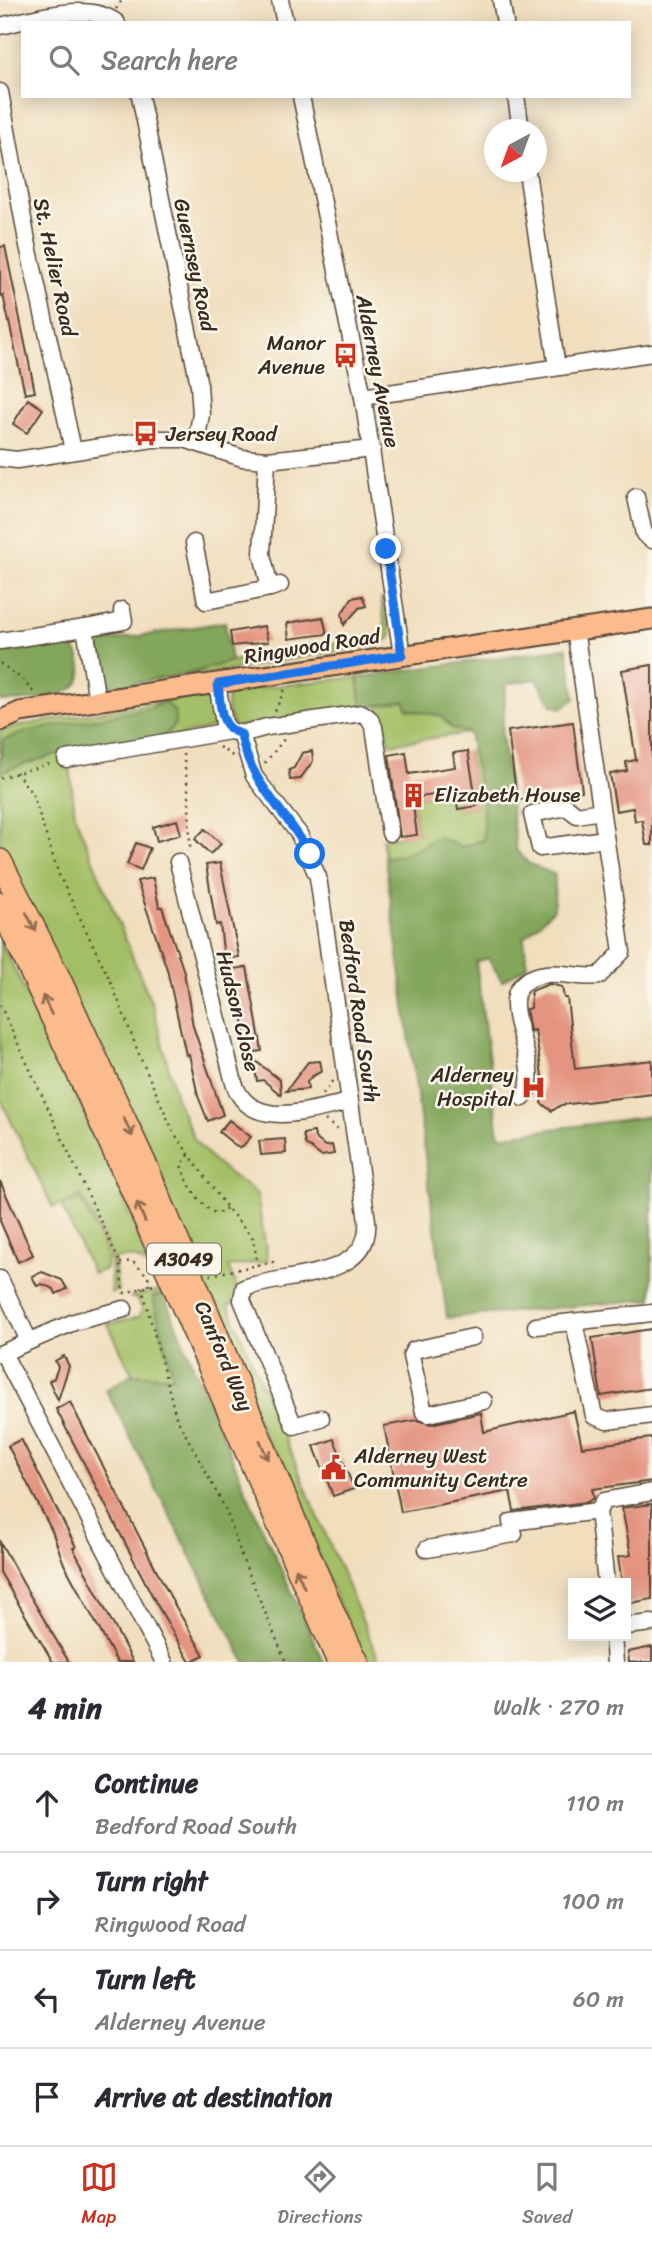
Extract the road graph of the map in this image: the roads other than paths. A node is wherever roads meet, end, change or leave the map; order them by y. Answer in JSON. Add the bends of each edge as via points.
{"nodes":[{"id":1,"x":280,"y":0,"type":"edge"},
{"id":2,"x":501,"y":0,"type":"edge"},
{"id":3,"x":26,"y":21,"type":"edge"},
{"id":4,"x":115,"y":21,"type":"edge"},
{"id":5,"x":285,"y":21,"type":"edge"},
{"id":6,"x":505,"y":21,"type":"edge"},
{"id":7,"x":21,"y":22,"type":"edge"},
{"id":8,"x":0,"y":26,"type":"edge"},
{"id":9,"x":0,"y":92,"type":"edge"},
{"id":10,"x":140,"y":98,"type":"edge"},
{"id":11,"x":301,"y":98,"type":"edge"},
{"id":12,"x":516,"y":98,"type":"edge"},
{"id":13,"x":519,"y":119,"type":"edge"},
{"id":14,"x":529,"y":182,"type":"edge"},
{"id":15,"x":652,"y":353,"type":"edge"},
{"id":16,"x":557,"y":367,"type":"junction"},
{"id":17,"x":363,"y":397,"type":"junction"},
{"id":18,"x":196,"y":443,"type":"junction"},
{"id":19,"x":372,"y":449,"type":"junction"},
{"id":20,"x":74,"y":450,"type":"junction"},
{"id":21,"x":0,"y":458,"type":"edge"},
{"id":22,"x":267,"y":460,"type":"junction"},
{"id":23,"x":636,"y":497,"type":"dead end"},
{"id":24,"x":652,"y":540,"type":"edge"},
{"id":25,"x":194,"y":543,"type":"dead end"},
{"id":26,"x":123,"y":615,"type":"dead end"},
{"id":27,"x":652,"y":619,"type":"edge"},
{"id":28,"x":85,"y":628,"type":"junction"},
{"id":29,"x":575,"y":629,"type":"junction"},
{"id":30,"x":0,"y":641,"type":"edge"},
{"id":31,"x":402,"y":655,"type":"junction"},
{"id":32,"x":218,"y":684,"type":"junction"},
{"id":33,"x":97,"y":700,"type":"junction"},
{"id":34,"x":0,"y":708,"type":"edge"},
{"id":35,"x":20,"y":712,"type":"junction"},
{"id":36,"x":0,"y":721,"type":"edge"},
{"id":37,"x":236,"y":732,"type":"junction"},
{"id":38,"x":66,"y":760,"type":"road end"},
{"id":39,"x":601,"y":811,"type":"junction"},
{"id":40,"x":390,"y":833,"type":"dead end"},
{"id":41,"x":606,"y":839,"type":"junction"},
{"id":42,"x":0,"y":861,"type":"edge"},
{"id":43,"x":178,"y":861,"type":"road end"},
{"id":44,"x":0,"y":904,"type":"edge"},
{"id":45,"x":523,"y":1098,"type":"dead end"},
{"id":46,"x":350,"y":1102,"type":"junction"},
{"id":47,"x":0,"y":1279,"type":"edge"},
{"id":48,"x":124,"y":1302,"type":"road end"},
{"id":49,"x":652,"y":1313,"type":"edge"},
{"id":50,"x":574,"y":1322,"type":"junction"},
{"id":51,"x":536,"y":1326,"type":"dead end"},
{"id":52,"x":473,"y":1337,"type":"dead end"},
{"id":53,"x":29,"y":1341,"type":"junction"},
{"id":54,"x":1,"y":1353,"type":"edge"},
{"id":55,"x":484,"y":1401,"type":"dead end"},
{"id":56,"x":652,"y":1415,"type":"edge"},
{"id":57,"x":321,"y":1418,"type":"dead end"},
{"id":58,"x":652,"y":1492,"type":"edge"},
{"id":59,"x":598,"y":1511,"type":"junction"},
{"id":60,"x":427,"y":1549,"type":"dead end"},
{"id":61,"x":605,"y":1578,"type":"edge"},
{"id":62,"x":652,"y":1623,"type":"edge"},
{"id":63,"x":631,"y":1625,"type":"edge"},
{"id":64,"x":613,"y":1641,"type":"edge"},
{"id":65,"x":164,"y":1662,"type":"edge"},
{"id":66,"x":339,"y":1662,"type":"edge"},
{"id":67,"x":357,"y":1662,"type":"edge"},
{"id":68,"x":615,"y":1662,"type":"edge"}],
"edges":[{"from":1,"to":5,"type":"street"},
{"from":2,"to":6,"type":"street"},
{"from":3,"to":4,"type":"street","via":[[84,10]]},
{"from":7,"to":8,"type":"street"},
{"from":9,"to":20,"type":"street","name":"St. Helier Road","via":[[27,241]]},
{"from":10,"to":18,"type":"street","name":"Guernsey Road","via":[[199,385]]},
{"from":11,"to":17,"type":"street","name":"Alderney Avenue"},
{"from":12,"to":13,"type":"street"},
{"from":14,"to":16,"type":"street"},
{"from":15,"to":16,"type":"street"},
{"from":16,"to":17,"type":"street"},
{"from":17,"to":19,"type":"street","name":"Alderney Avenue"},
{"from":18,"to":20,"type":"street","via":[[153,439]]},
{"from":18,"to":22,"type":"street","via":[[242,458]]},
{"from":19,"to":22,"type":"street"},
{"from":19,"to":31,"type":"street","name":"Alderney Avenue"},
{"from":20,"to":21,"type":"street","via":[[18,460]]},
{"from":22,"to":25,"type":"street","via":[[262,554],[275,587],[206,601]]},
{"from":23,"to":24,"type":"street","via":[[644,534]]},
{"from":26,"to":28,"type":"street"},
{"from":27,"to":29,"type":"main road","name":"Ringwood Road"},
{"from":28,"to":30,"type":"street"},
{"from":28,"to":33,"type":"street"},
{"from":29,"to":31,"type":"main road","name":"Ringwood Road"},
{"from":29,"to":39,"type":"street"},
{"from":31,"to":32,"type":"main road","name":"Ringwood Road"},
{"from":32,"to":33,"type":"main road","name":"Ringwood Road"},
{"from":32,"to":37,"type":"street","name":"Bedford Road South","via":[[224,723]]},
{"from":33,"to":35,"type":"main road","name":"Ringwood Road"},
{"from":34,"to":35,"type":"main road","name":"Ringwood Road"},
{"from":35,"to":36,"type":"main road","name":"Ringwood Road"},
{"from":37,"to":38,"type":"street"},
{"from":37,"to":40,"type":"street","via":[[362,713],[374,727]]},
{"from":37,"to":46,"type":"street","name":"Bedford Road South","via":[[254,776],[299,834],[318,877]]},
{"from":39,"to":41,"type":"street"},
{"from":39,"to":41,"type":"street","via":[[577,815],[567,807],[532,814],[540,848]]},
{"from":41,"to":45,"type":"street","via":[[622,952],[599,976],[546,974],[528,979],[518,992],[515,1017],[531,1077]]},
{"from":42,"to":67,"type":"highway","name":"Canford Way","number":"A3049","one_way":true,"via":[[147,1169]]},
{"from":43,"to":46,"type":"street","name":"Hudson Close","via":[[242,1101],[271,1115]]},
{"from":66,"to":44,"type":"highway","name":"Canford Way","number":"A3049","one_way":true,"via":[[132,1189]]},
{"from":46,"to":57,"type":"street","name":"Bedford Road South","via":[[367,1221],[361,1251],[347,1264],[244,1288],[242,1300],[294,1426]]},
{"from":47,"to":53,"type":"street"},
{"from":48,"to":53,"type":"street"},
{"from":49,"to":50,"type":"street"},
{"from":50,"to":51,"type":"street"},
{"from":50,"to":56,"type":"street","via":[[594,1416],[607,1422]]},
{"from":52,"to":55,"type":"street","via":[[414,1350],[411,1356],[424,1412]]},
{"from":53,"to":54,"type":"street"},
{"from":54,"to":65,"type":"street"},
{"from":58,"to":59,"type":"street","via":[[604,1501]]},
{"from":59,"to":60,"type":"street","via":[[511,1522],[514,1534]]},
{"from":59,"to":61,"type":"street"},
{"from":62,"to":63,"type":"street"},
{"from":64,"to":68,"type":"street"}]}
